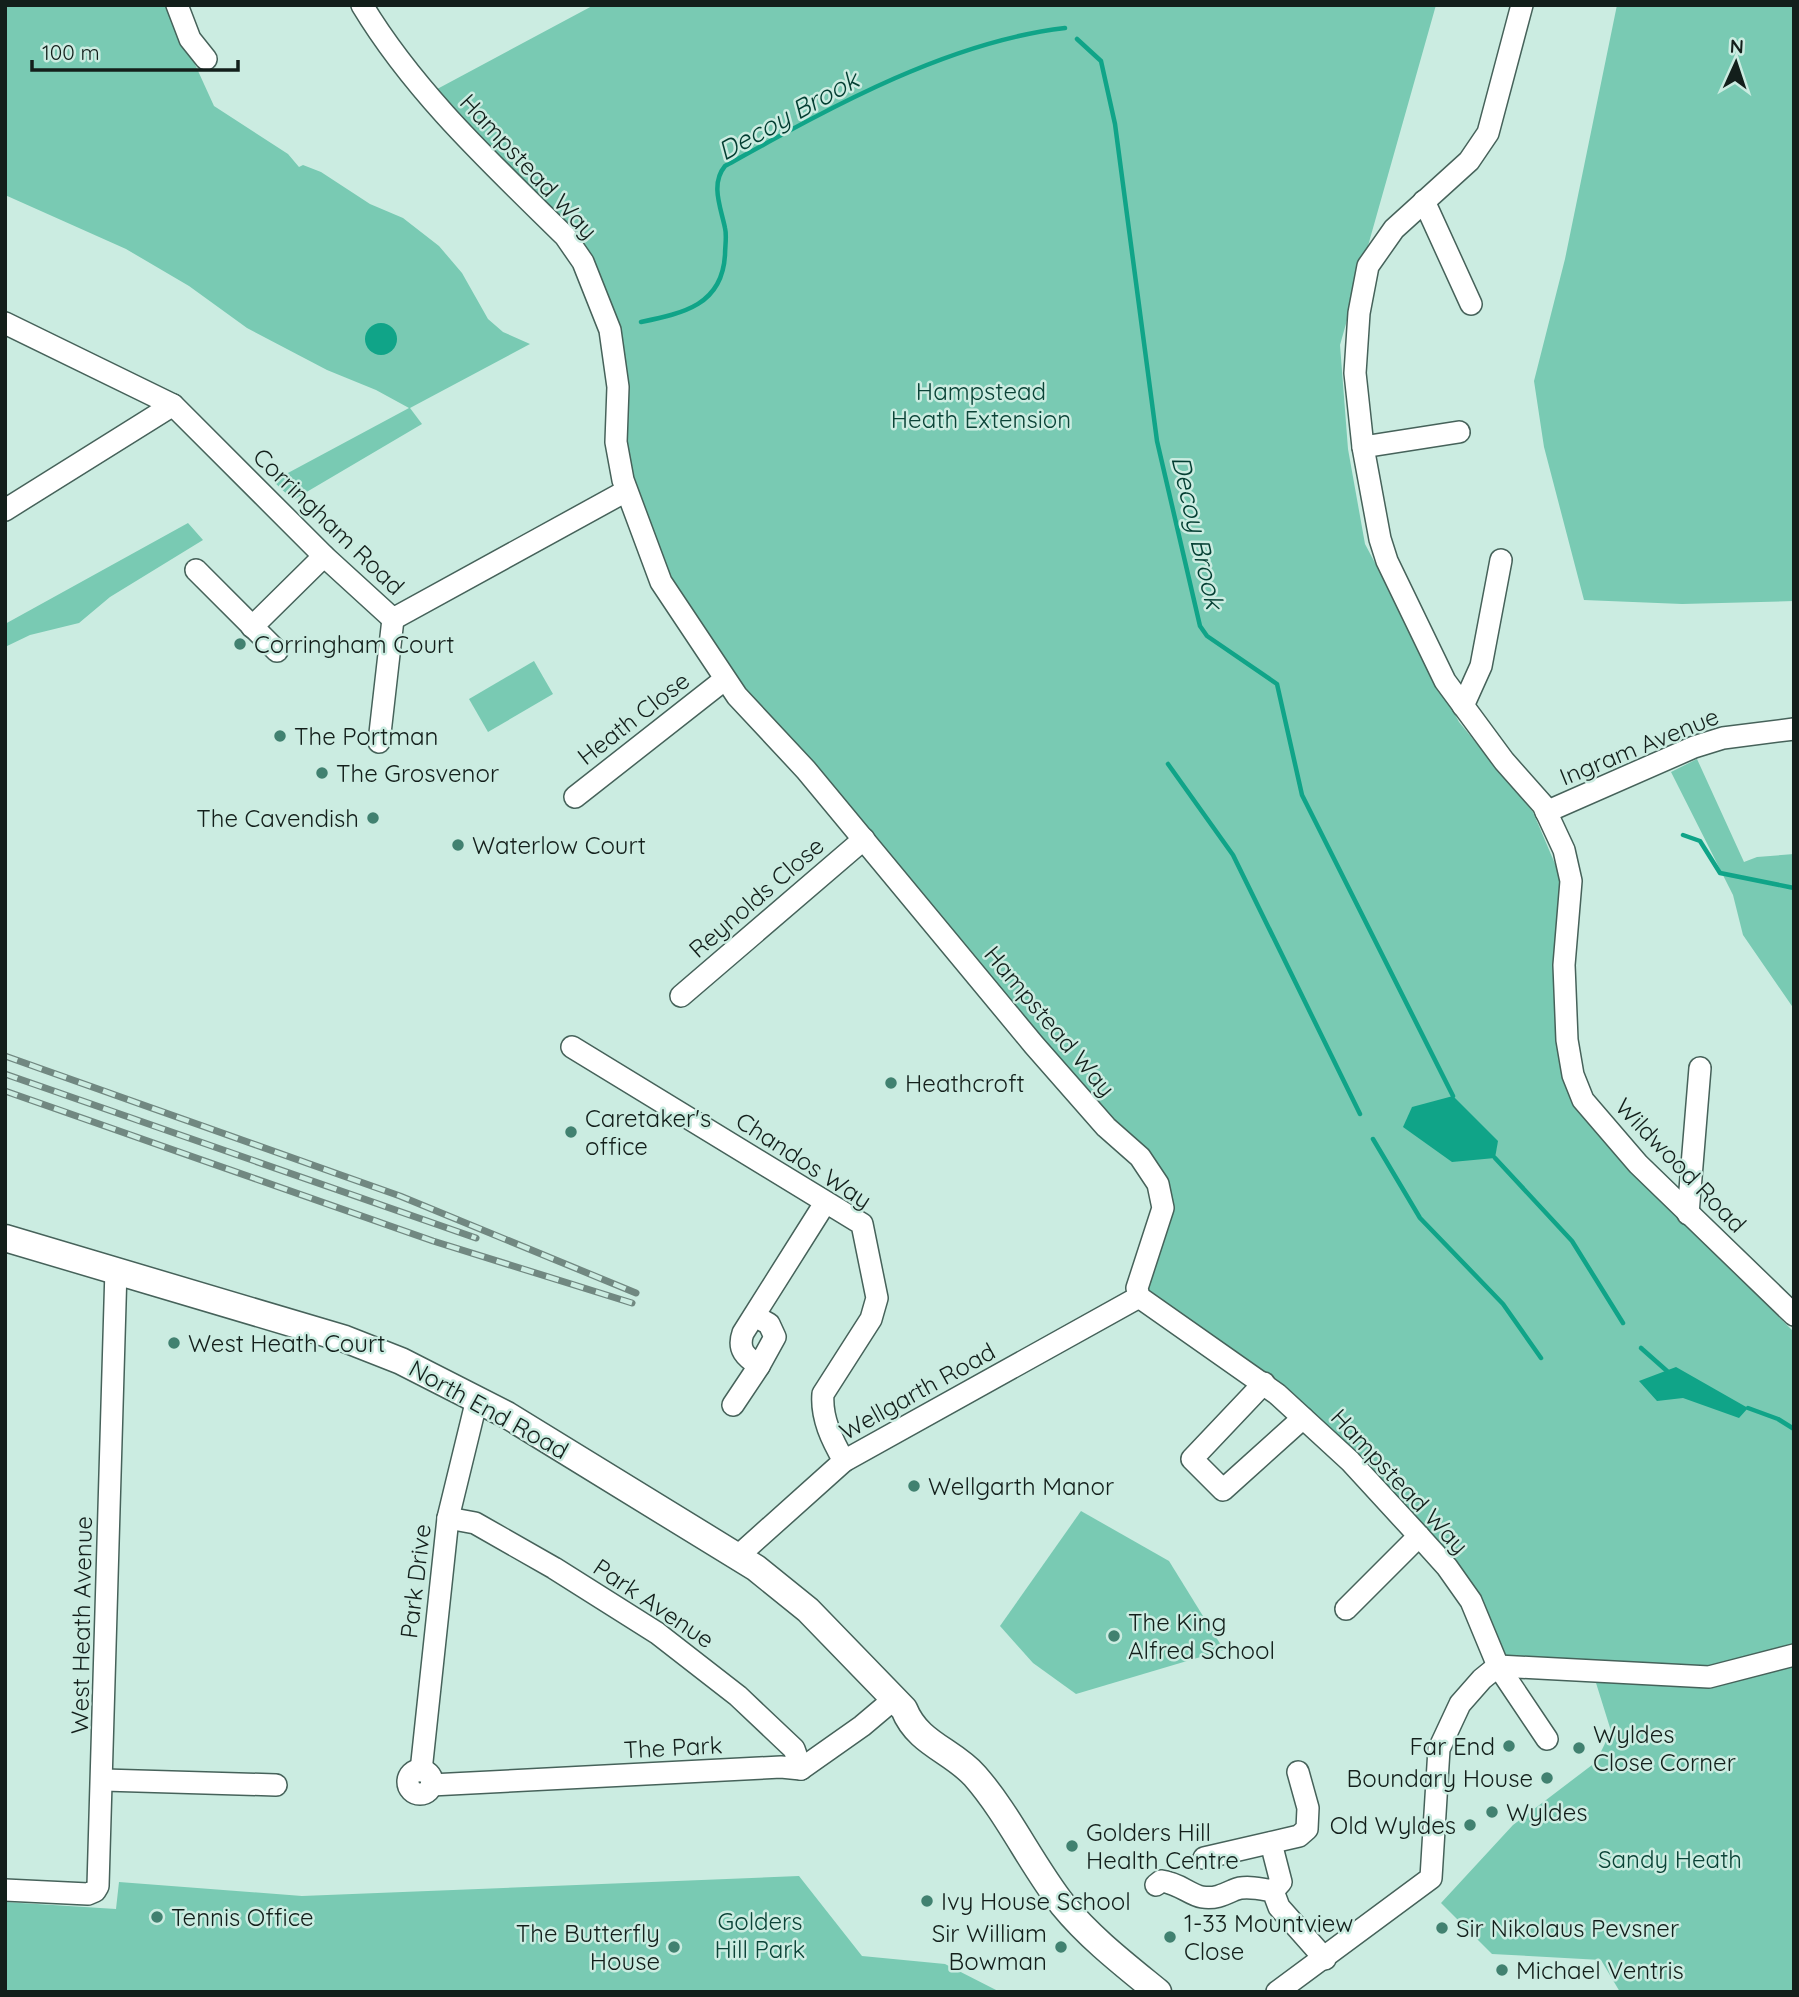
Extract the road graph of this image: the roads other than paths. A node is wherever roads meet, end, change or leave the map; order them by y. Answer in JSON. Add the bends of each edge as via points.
{"nodes":[{"id":1,"x":177,"y":5,"type":"edge"},
{"id":2,"x":362,"y":5,"type":"edge"},
{"id":3,"x":1522,"y":5,"type":"edge"},
{"id":4,"x":206,"y":59,"type":"dead end"},
{"id":5,"x":1424,"y":201,"type":"junction"},
{"id":6,"x":1471,"y":304,"type":"dead end"},
{"id":7,"x":5,"y":323,"type":"edge"},
{"id":8,"x":173,"y":405,"type":"junction"},
{"id":9,"x":1459,"y":432,"type":"dead end"},
{"id":10,"x":1363,"y":446,"type":"junction"},
{"id":11,"x":626,"y":492,"type":"junction"},
{"id":12,"x":5,"y":510,"type":"edge"},
{"id":13,"x":324,"y":556,"type":"junction"},
{"id":14,"x":1501,"y":560,"type":"dead end"},
{"id":15,"x":196,"y":570,"type":"dead end"},
{"id":16,"x":393,"y":619,"type":"junction"},
{"id":17,"x":252,"y":627,"type":"junction"},
{"id":18,"x":277,"y":651,"type":"dead end"},
{"id":19,"x":724,"y":680,"type":"junction"},
{"id":20,"x":1463,"y":706,"type":"junction"},
{"id":21,"x":1794,"y":729,"type":"edge"},
{"id":22,"x":379,"y":742,"type":"dead end"},
{"id":23,"x":576,"y":797,"type":"dead end"},
{"id":24,"x":1546,"y":812,"type":"junction"},
{"id":25,"x":864,"y":839,"type":"junction"},
{"id":26,"x":681,"y":996,"type":"dead end"},
{"id":27,"x":572,"y":1047,"type":"dead end"},
{"id":28,"x":1700,"y":1068,"type":"dead end"},
{"id":29,"x":825,"y":1203,"type":"junction"},
{"id":30,"x":1688,"y":1213,"type":"junction"},
{"id":31,"x":5,"y":1238,"type":"edge"},
{"id":32,"x":116,"y":1269,"type":"junction"},
{"id":33,"x":1139,"y":1297,"type":"junction"},
{"id":34,"x":1794,"y":1315,"type":"edge"},
{"id":35,"x":755,"y":1316,"type":"junction"},
{"id":36,"x":759,"y":1366,"type":"junction"},
{"id":37,"x":1264,"y":1383,"type":"junction"},
{"id":38,"x":477,"y":1399,"type":"junction"},
{"id":39,"x":733,"y":1405,"type":"dead end"},
{"id":40,"x":1303,"y":1418,"type":"junction"},
{"id":41,"x":844,"y":1461,"type":"junction"},
{"id":42,"x":448,"y":1518,"type":"junction"},
{"id":43,"x":1419,"y":1536,"type":"junction"},
{"id":44,"x":738,"y":1556,"type":"junction"},
{"id":45,"x":1346,"y":1609,"type":"dead end"},
{"id":46,"x":1794,"y":1655,"type":"edge"},
{"id":47,"x":1498,"y":1666,"type":"junction"},
{"id":48,"x":899,"y":1704,"type":"junction"},
{"id":49,"x":1547,"y":1739,"type":"dead end"},
{"id":50,"x":801,"y":1769,"type":"junction"},
{"id":51,"x":1298,"y":1772,"type":"dead end"},
{"id":52,"x":104,"y":1780,"type":"junction"},
{"id":53,"x":423,"y":1780,"type":"joint"},
{"id":54,"x":276,"y":1785,"type":"dead end"},
{"id":55,"x":1271,"y":1843,"type":"junction"},
{"id":56,"x":1203,"y":1858,"type":"dead end"},
{"id":57,"x":1156,"y":1885,"type":"dead end"},
{"id":58,"x":5,"y":1889,"type":"edge"},
{"id":59,"x":1273,"y":1891,"type":"junction"},
{"id":60,"x":1325,"y":1959,"type":"junction"},
{"id":61,"x":1158,"y":1992,"type":"edge"},
{"id":62,"x":1277,"y":1992,"type":"edge"}],
"edges":[{"from":1,"to":4,"type":"street","via":[[190,39]]},
{"from":2,"to":11,"type":"street","name":"Hampstead Way","via":[[426,95],[565,236],[583,262],[613,341],[618,387],[616,442]]},
{"from":3,"to":5,"type":"street","name":"Wildwood Road","via":[[1488,133],[1469,161]]},
{"from":5,"to":6,"type":"street"},
{"from":5,"to":10,"type":"street","name":"Wildwood Road","via":[[1394,229],[1368,266],[1359,313],[1356,373]]},
{"from":7,"to":8,"type":"street","name":"Corringham Road"},
{"from":8,"to":12,"type":"street"},
{"from":8,"to":13,"type":"street","name":"Corringham Road"},
{"from":9,"to":10,"type":"street"},
{"from":10,"to":20,"type":"street","name":"Wildwood Road","via":[[1387,561],[1444,681]]},
{"from":11,"to":16,"type":"street","name":"Corringham Road"},
{"from":11,"to":19,"type":"street","name":"Hampstead Way","via":[[662,582]]},
{"from":13,"to":16,"type":"street","name":"Corringham Road"},
{"from":13,"to":17,"type":"street"},
{"from":14,"to":20,"type":"street","via":[[1481,666]]},
{"from":15,"to":17,"type":"street"},
{"from":16,"to":22,"type":"street"},
{"from":17,"to":18,"type":"street"},
{"from":19,"to":23,"type":"street","name":"Heath Close"},
{"from":19,"to":25,"type":"street","name":"Hampstead Way"},
{"from":20,"to":24,"type":"street","name":"Wildwood Road"},
{"from":21,"to":24,"type":"street","name":"Ingram Avenue","via":[[1734,736],[1694,747]]},
{"from":24,"to":30,"type":"street","name":"Wildwood Road","via":[[1564,850],[1571,881],[1564,965],[1573,1074],[1583,1100]]},
{"from":25,"to":26,"type":"street","name":"Reynolds Close"},
{"from":25,"to":33,"type":"street","name":"Hampstead Way","via":[[1032,1043],[1151,1171],[1163,1209],[1137,1288]]},
{"from":27,"to":29,"type":"street","name":"Chandos Way"},
{"from":28,"to":30,"type":"street"},
{"from":29,"to":35,"type":"street"},
{"from":29,"to":41,"type":"street","name":"Chandos Way","via":[[862,1224],[877,1297],[870,1319],[823,1394],[826,1422]]},
{"from":30,"to":34,"type":"street","name":"Wildwood Road"},
{"from":31,"to":32,"type":"main road","name":"North End Road"},
{"from":32,"to":38,"type":"main road","name":"North End Road","via":[[345,1339]]},
{"from":32,"to":52,"type":"street","name":"West Heath Avenue"},
{"from":33,"to":37,"type":"street","name":"Hampstead Way"},
{"from":33,"to":41,"type":"street","name":"Wellgarth Road"},
{"from":35,"to":36,"type":"street","via":[[741,1346],[743,1354]]},
{"from":35,"to":36,"type":"street","via":[[769,1324],[775,1337]]},
{"from":36,"to":39,"type":"street"},
{"from":37,"to":40,"type":"street","name":"Hampstead Way"},
{"from":37,"to":40,"type":"street","via":[[1192,1459],[1223,1490]]},
{"from":38,"to":42,"type":"street","name":"Park Drive"},
{"from":38,"to":44,"type":"main road","name":"North End Road"},
{"from":40,"to":43,"type":"street","name":"Hampstead Way"},
{"from":41,"to":44,"type":"street","name":"Wellgarth Road"},
{"from":42,"to":50,"type":"street","name":"Park Avenue","via":[[475,1523],[657,1633],[738,1696],[794,1749]]},
{"from":42,"to":53,"type":"street","name":"Park Drive"},
{"from":43,"to":45,"type":"street"},
{"from":43,"to":47,"type":"street","name":"Hampstead Way","via":[[1471,1601]]},
{"from":44,"to":48,"type":"main road","name":"North End Road","via":[[808,1610]]},
{"from":46,"to":47,"type":"street","via":[[1709,1677]]},
{"from":47,"to":49,"type":"street","name":"Hampstead Way"},
{"from":47,"to":60,"type":"street","via":[[1460,1704],[1439,1749],[1432,1878]]},
{"from":48,"to":50,"type":"street"},
{"from":48,"to":61,"type":"main road","name":"North End Road","via":[[910,1723],[935,1748],[950,1752],[982,1784],[1063,1904],[1094,1938]]},
{"from":50,"to":53,"type":"street","name":"The Park"},
{"from":51,"to":55,"type":"street","via":[[1308,1808],[1307,1829]]},
{"from":52,"to":54,"type":"street"},
{"from":52,"to":58,"type":"street","name":"West Heath Avenue","via":[[95,1891]]},
{"from":55,"to":56,"type":"street"},
{"from":55,"to":59,"type":"street","via":[[1281,1882]]},
{"from":57,"to":59,"type":"street","via":[[1171,1882],[1200,1897],[1224,1897],[1247,1888]]},
{"from":59,"to":60,"type":"street","via":[[1279,1907]]},
{"from":60,"to":62,"type":"street"}]}
